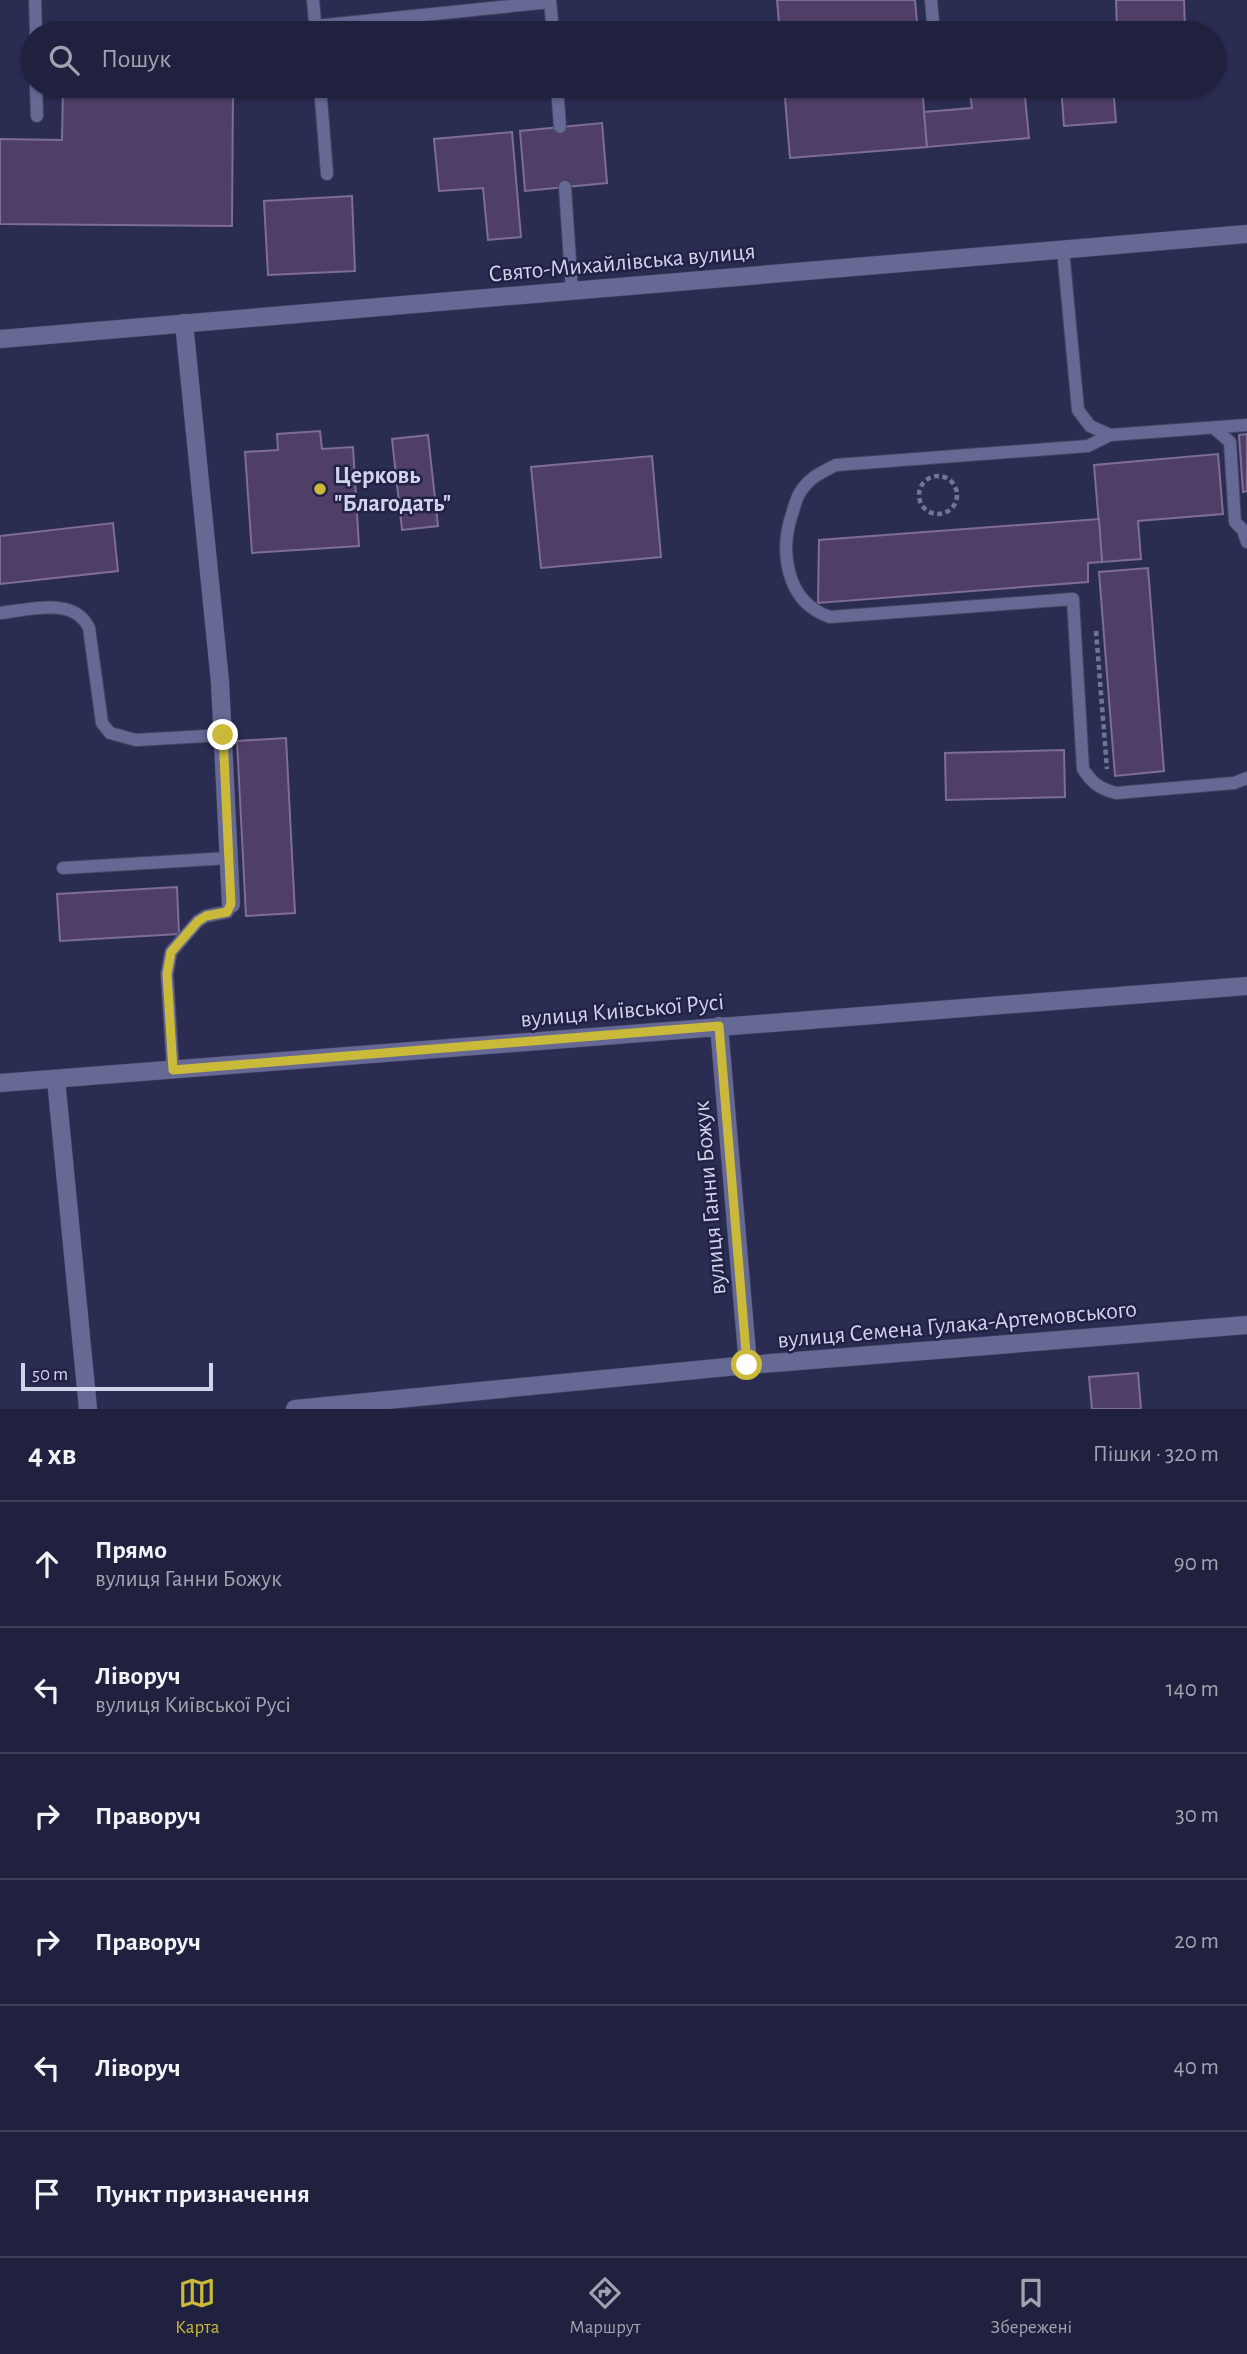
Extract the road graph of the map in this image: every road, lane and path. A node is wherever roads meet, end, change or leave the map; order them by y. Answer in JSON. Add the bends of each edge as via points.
{"nodes":[{"id":1,"x":36,"y":0,"type":"edge"},
{"id":2,"x":313,"y":0,"type":"edge"},
{"id":3,"x":931,"y":0,"type":"edge"},
{"id":4,"x":550,"y":1,"type":"edge"},
{"id":5,"x":36,"y":21,"type":"edge"},
{"id":6,"x":315,"y":21,"type":"edge"},
{"id":7,"x":389,"y":21,"type":"edge"},
{"id":8,"x":552,"y":21,"type":"edge"},
{"id":9,"x":933,"y":21,"type":"edge"},
{"id":10,"x":36,"y":98,"type":"edge"},
{"id":11,"x":321,"y":98,"type":"edge"},
{"id":12,"x":558,"y":98,"type":"edge"},
{"id":13,"x":37,"y":116,"type":"dead end"},
{"id":14,"x":560,"y":127,"type":"dead end"},
{"id":15,"x":327,"y":174,"type":"dead end"},
{"id":16,"x":565,"y":187,"type":"dead end"},
{"id":17,"x":1247,"y":234,"type":"edge"},
{"id":18,"x":1063,"y":250,"type":"junction"},
{"id":19,"x":572,"y":291,"type":"junction"},
{"id":20,"x":184,"y":323,"type":"junction"},
{"id":21,"x":0,"y":339,"type":"edge"},
{"id":22,"x":1247,"y":425,"type":"edge"},
{"id":23,"x":1214,"y":428,"type":"junction"},
{"id":24,"x":1110,"y":435,"type":"junction"},
{"id":25,"x":953,"y":508,"type":"joint"},
{"id":26,"x":1247,"y":541,"type":"edge"},
{"id":27,"x":0,"y":612,"type":"edge"},
{"id":28,"x":223,"y":735,"type":"junction"},
{"id":29,"x":1247,"y":778,"type":"edge"},
{"id":30,"x":229,"y":858,"type":"junction"},
{"id":31,"x":63,"y":868,"type":"dead end"},
{"id":32,"x":231,"y":904,"type":"joint"},
{"id":33,"x":1247,"y":986,"type":"edge"},
{"id":34,"x":719,"y":1026,"type":"junction"},
{"id":35,"x":173,"y":1070,"type":"junction"},
{"id":36,"x":56,"y":1079,"type":"junction"},
{"id":37,"x":0,"y":1083,"type":"edge"},
{"id":38,"x":1247,"y":1325,"type":"edge"},
{"id":39,"x":747,"y":1365,"type":"junction"},
{"id":40,"x":88,"y":1409,"type":"edge"},
{"id":41,"x":295,"y":1409,"type":"edge"}],
"edges":[{"from":1,"to":5,"type":"lane"},
{"from":2,"to":6,"type":"lane"},
{"from":3,"to":9,"type":"lane"},
{"from":4,"to":7,"type":"lane"},
{"from":4,"to":8,"type":"lane"},
{"from":10,"to":13,"type":"lane"},
{"from":11,"to":15,"type":"lane"},
{"from":12,"to":14,"type":"lane"},
{"from":16,"to":19,"type":"lane"},
{"from":17,"to":18,"type":"street","name":"Свято-Михайлівська вулиця"},
{"from":18,"to":19,"type":"street","name":"Свято-Михайлівська вулиця"},
{"from":18,"to":24,"type":"lane","via":[[1079,410],[1090,426]]},
{"from":19,"to":20,"type":"street","name":"Свято-Михайлівська вулиця"},
{"from":20,"to":21,"type":"street","name":"Свято-Михайлівська вулиця"},
{"from":20,"to":28,"type":"street"},
{"from":22,"to":23,"type":"lane"},
{"from":23,"to":24,"type":"lane"},
{"from":23,"to":26,"type":"lane","via":[[1230,442],[1235,522]]},
{"from":24,"to":29,"type":"lane","via":[[1088,446],[836,465],[814,476],[800,492],[785,544],[787,570],[800,595],[817,612],[830,617],[1073,599],[1083,769],[1091,780],[1116,793]]},
{"from":25,"to":25,"type":"path","via":[[942,514],[925,509],[920,491],[926,480],[938,476],[951,481],[957,491]]},
{"from":27,"to":28,"type":"lane","via":[[57,607],[84,618],[102,723],[110,733],[136,740]]},
{"from":28,"to":30,"type":"street"},
{"from":30,"to":31,"type":"lane"},
{"from":30,"to":32,"type":"street"},
{"from":32,"to":35,"type":"lane","via":[[227,912],[198,921],[171,952],[167,974]]},
{"from":33,"to":34,"type":"street","name":"вулиця Київської Русі"},
{"from":34,"to":35,"type":"street","name":"вулиця Київської Русі"},
{"from":34,"to":39,"type":"street","name":"вулиця Ганни Божук"},
{"from":35,"to":36,"type":"street","name":"вулиця Київської Русі"},
{"from":36,"to":37,"type":"street","name":"вулиця Київської Русі"},
{"from":36,"to":40,"type":"street"},
{"from":38,"to":39,"type":"street","name":"вулиця Семена Гулака-Артемовського"},
{"from":39,"to":41,"type":"street","name":"вулиця Семена Гулака-Артемовського"}]}
